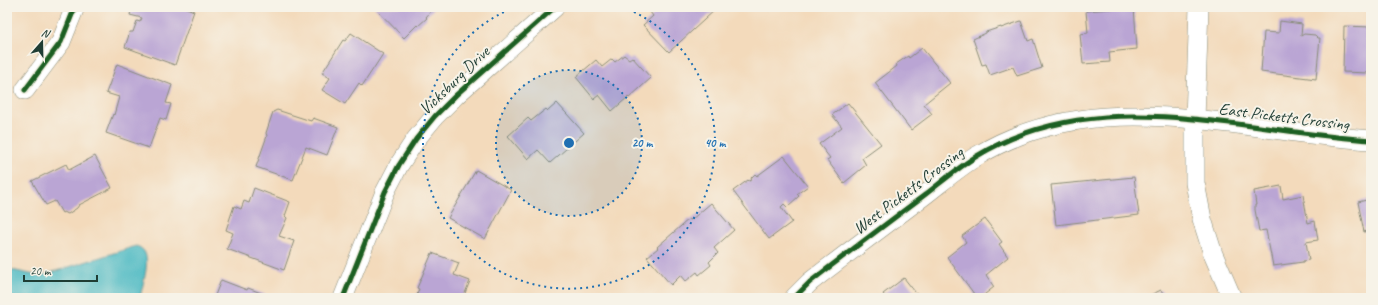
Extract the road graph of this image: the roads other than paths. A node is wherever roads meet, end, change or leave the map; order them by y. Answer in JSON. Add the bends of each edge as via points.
{"nodes":[{"id":1,"x":75,"y":7,"type":"edge"},
{"id":2,"x":555,"y":7,"type":"edge"},
{"id":3,"x":1199,"y":7,"type":"edge"},
{"id":4,"x":25,"y":90,"type":"dead end"},
{"id":5,"x":1194,"y":119,"type":"junction"},
{"id":6,"x":1371,"y":140,"type":"edge"},
{"id":7,"x":343,"y":298,"type":"edge"},
{"id":8,"x":794,"y":298,"type":"edge"},
{"id":9,"x":1232,"y":298,"type":"edge"}],
"edges":[{"from":1,"to":4,"type":"street","via":[[61,42]]},
{"from":2,"to":7,"type":"street","name":"Vicksburg Drive","via":[[456,95],[416,140],[385,192]]},
{"from":3,"to":5,"type":"street"},
{"from":5,"to":6,"type":"street","name":"East Picketts Crossing"},
{"from":5,"to":8,"type":"street","name":"West Picketts Crossing","via":[[1111,116],[1076,120],[1008,140],[977,156],[810,282]]},
{"from":5,"to":9,"type":"street","via":[[1195,183],[1199,205],[1213,254]]}]}
